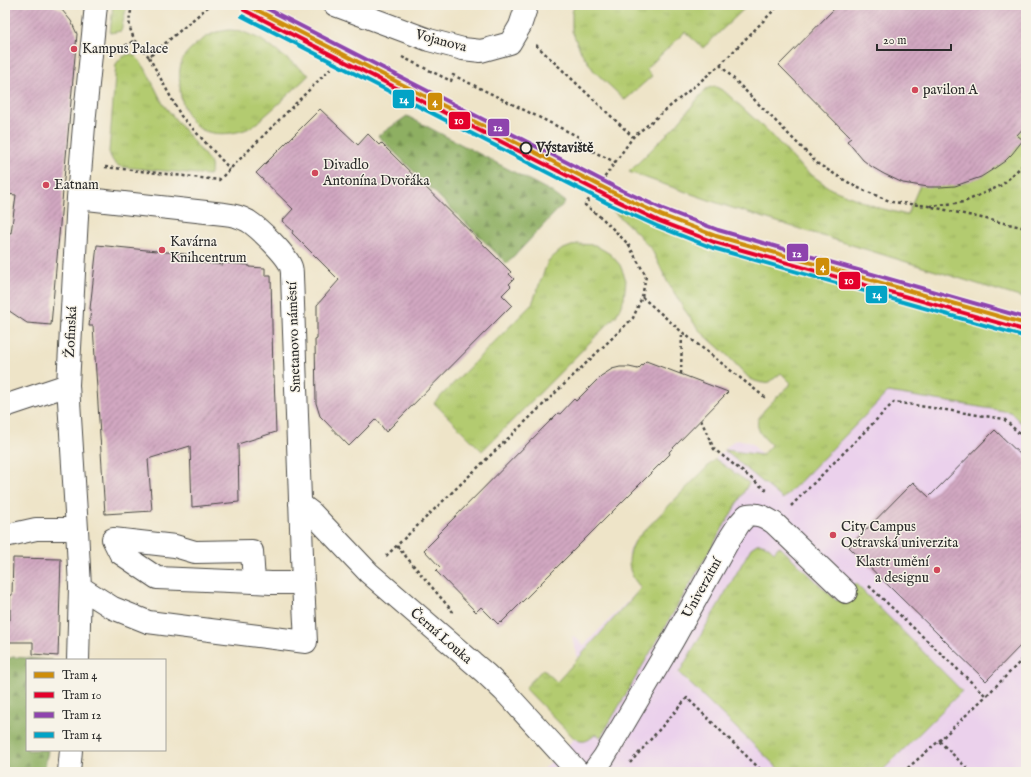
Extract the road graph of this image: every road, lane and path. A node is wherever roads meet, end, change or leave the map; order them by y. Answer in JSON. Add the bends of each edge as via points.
{"nodes":[{"id":1,"x":96,"y":5,"type":"edge"},
{"id":2,"x":133,"y":5,"type":"edge"},
{"id":3,"x":335,"y":5,"type":"edge"},
{"id":4,"x":779,"y":5,"type":"edge"},
{"id":5,"x":209,"y":6,"type":"edge"},
{"id":6,"x":526,"y":8,"type":"edge"},
{"id":7,"x":135,"y":40,"type":"junction"},
{"id":8,"x":113,"y":54,"type":"dead end"},
{"id":9,"x":149,"y":57,"type":"junction"},
{"id":10,"x":402,"y":57,"type":"dead end"},
{"id":11,"x":720,"y":66,"type":"junction"},
{"id":12,"x":331,"y":68,"type":"dead end"},
{"id":13,"x":633,"y":137,"type":"junction"},
{"id":14,"x":106,"y":160,"type":"dead end"},
{"id":15,"x":615,"y":162,"type":"junction"},
{"id":16,"x":1026,"y":162,"type":"edge"},
{"id":17,"x":99,"y":166,"type":"dead end"},
{"id":18,"x":106,"y":167,"type":"junction"},
{"id":19,"x":230,"y":169,"type":"junction"},
{"id":20,"x":78,"y":198,"type":"junction"},
{"id":21,"x":928,"y":206,"type":"junction"},
{"id":22,"x":1026,"y":228,"type":"edge"},
{"id":23,"x":642,"y":297,"type":"junction"},
{"id":24,"x":682,"y":332,"type":"junction"},
{"id":25,"x":681,"y":374,"type":"dead end"},
{"id":26,"x":68,"y":385,"type":"junction"},
{"id":27,"x":767,"y":399,"type":"dead end"},
{"id":28,"x":5,"y":406,"type":"edge"},
{"id":29,"x":701,"y":420,"type":"dead end"},
{"id":30,"x":1026,"y":440,"type":"edge"},
{"id":31,"x":769,"y":493,"type":"dead end"},
{"id":32,"x":300,"y":504,"type":"junction"},
{"id":33,"x":774,"y":523,"type":"junction"},
{"id":34,"x":77,"y":529,"type":"junction"},
{"id":35,"x":5,"y":536,"type":"edge"},
{"id":36,"x":369,"y":574,"type":"junction"},
{"id":37,"x":254,"y":582,"type":"junction"},
{"id":38,"x":303,"y":583,"type":"junction"},
{"id":39,"x":867,"y":584,"type":"dead end"},
{"id":40,"x":80,"y":588,"type":"junction"},
{"id":41,"x":846,"y":592,"type":"dead end"},
{"id":42,"x":1026,"y":656,"type":"edge"},
{"id":43,"x":78,"y":659,"type":"edge"},
{"id":44,"x":986,"y":696,"type":"junction"},
{"id":45,"x":939,"y":742,"type":"junction"},
{"id":46,"x":71,"y":751,"type":"edge"},
{"id":47,"x":627,"y":766,"type":"dead end"},
{"id":48,"x":69,"y":772,"type":"edge"},
{"id":49,"x":578,"y":772,"type":"edge"},
{"id":50,"x":592,"y":772,"type":"edge"},
{"id":51,"x":763,"y":772,"type":"edge"},
{"id":52,"x":903,"y":772,"type":"edge"},
{"id":53,"x":970,"y":772,"type":"edge"}],
"edges":[{"from":1,"to":20,"type":"street","name":"Žofinská"},
{"from":2,"to":7,"type":"path","via":[[129,22]]},
{"from":3,"to":6,"type":"street","name":"Vojanova","via":[[429,40],[481,51],[510,43],[520,26]]},
{"from":4,"to":11,"type":"path"},
{"from":5,"to":9,"type":"path"},
{"from":6,"to":13,"type":"path","via":[[532,42]]},
{"from":7,"to":8,"type":"path"},
{"from":7,"to":9,"type":"path"},
{"from":9,"to":19,"type":"path","via":[[181,116]]},
{"from":10,"to":15,"type":"path","via":[[451,81],[453,74],[579,136],[582,146]]},
{"from":11,"to":13,"type":"path"},
{"from":11,"to":21,"type":"path","via":[[818,164],[856,187],[892,202]]},
{"from":12,"to":19,"type":"path"},
{"from":13,"to":15,"type":"path"},
{"from":14,"to":18,"type":"path"},
{"from":15,"to":23,"type":"path","via":[[585,205],[628,244],[646,276]]},
{"from":16,"to":21,"type":"path","via":[[1002,185],[964,202]]},
{"from":17,"to":18,"type":"path"},
{"from":18,"to":19,"type":"path","via":[[220,180]]},
{"from":20,"to":26,"type":"street","name":"Žofinská"},
{"from":20,"to":32,"type":"street","name":"Smetanovo náměstí","via":[[233,215],[257,227],[287,260],[291,268]]},
{"from":21,"to":22,"type":"path"},
{"from":23,"to":24,"type":"path"},
{"from":23,"to":36,"type":"path","via":[[632,318]]},
{"from":24,"to":25,"type":"path"},
{"from":24,"to":27,"type":"path"},
{"from":26,"to":28,"type":"street"},
{"from":26,"to":34,"type":"street","name":"Žofinská"},
{"from":29,"to":31,"type":"path","via":[[714,449]]},
{"from":30,"to":33,"type":"path","via":[[1004,420],[894,402]]},
{"from":32,"to":36,"type":"street","name":"Černá Louka","via":[[312,513]]},
{"from":32,"to":38,"type":"street","name":"Smetanovo náměstí"},
{"from":33,"to":41,"type":"street","name":"Univerzitní"},
{"from":33,"to":50,"type":"street","name":"Univerzitní","via":[[758,514],[751,514],[739,524],[604,757]]},
{"from":34,"to":35,"type":"street","via":[[36,529]]},
{"from":34,"to":40,"type":"street","name":"Žofinská"},
{"from":36,"to":49,"type":"street","name":"Černá Louka","via":[[485,673]]},
{"from":37,"to":37,"type":"street","via":[[157,578],[120,553],[114,539],[175,546],[195,552],[252,551]]},
{"from":37,"to":38,"type":"street"},
{"from":38,"to":40,"type":"street","name":"Smetanovo náměstí","via":[[306,642],[148,622],[113,608]]},
{"from":39,"to":44,"type":"path"},
{"from":40,"to":43,"type":"street","name":"Žofinská"},
{"from":42,"to":44,"type":"path"},
{"from":44,"to":45,"type":"path"},
{"from":45,"to":52,"type":"path"},
{"from":45,"to":53,"type":"path"},
{"from":46,"to":48,"type":"street"},
{"from":47,"to":51,"type":"path","via":[[687,698]]}]}
